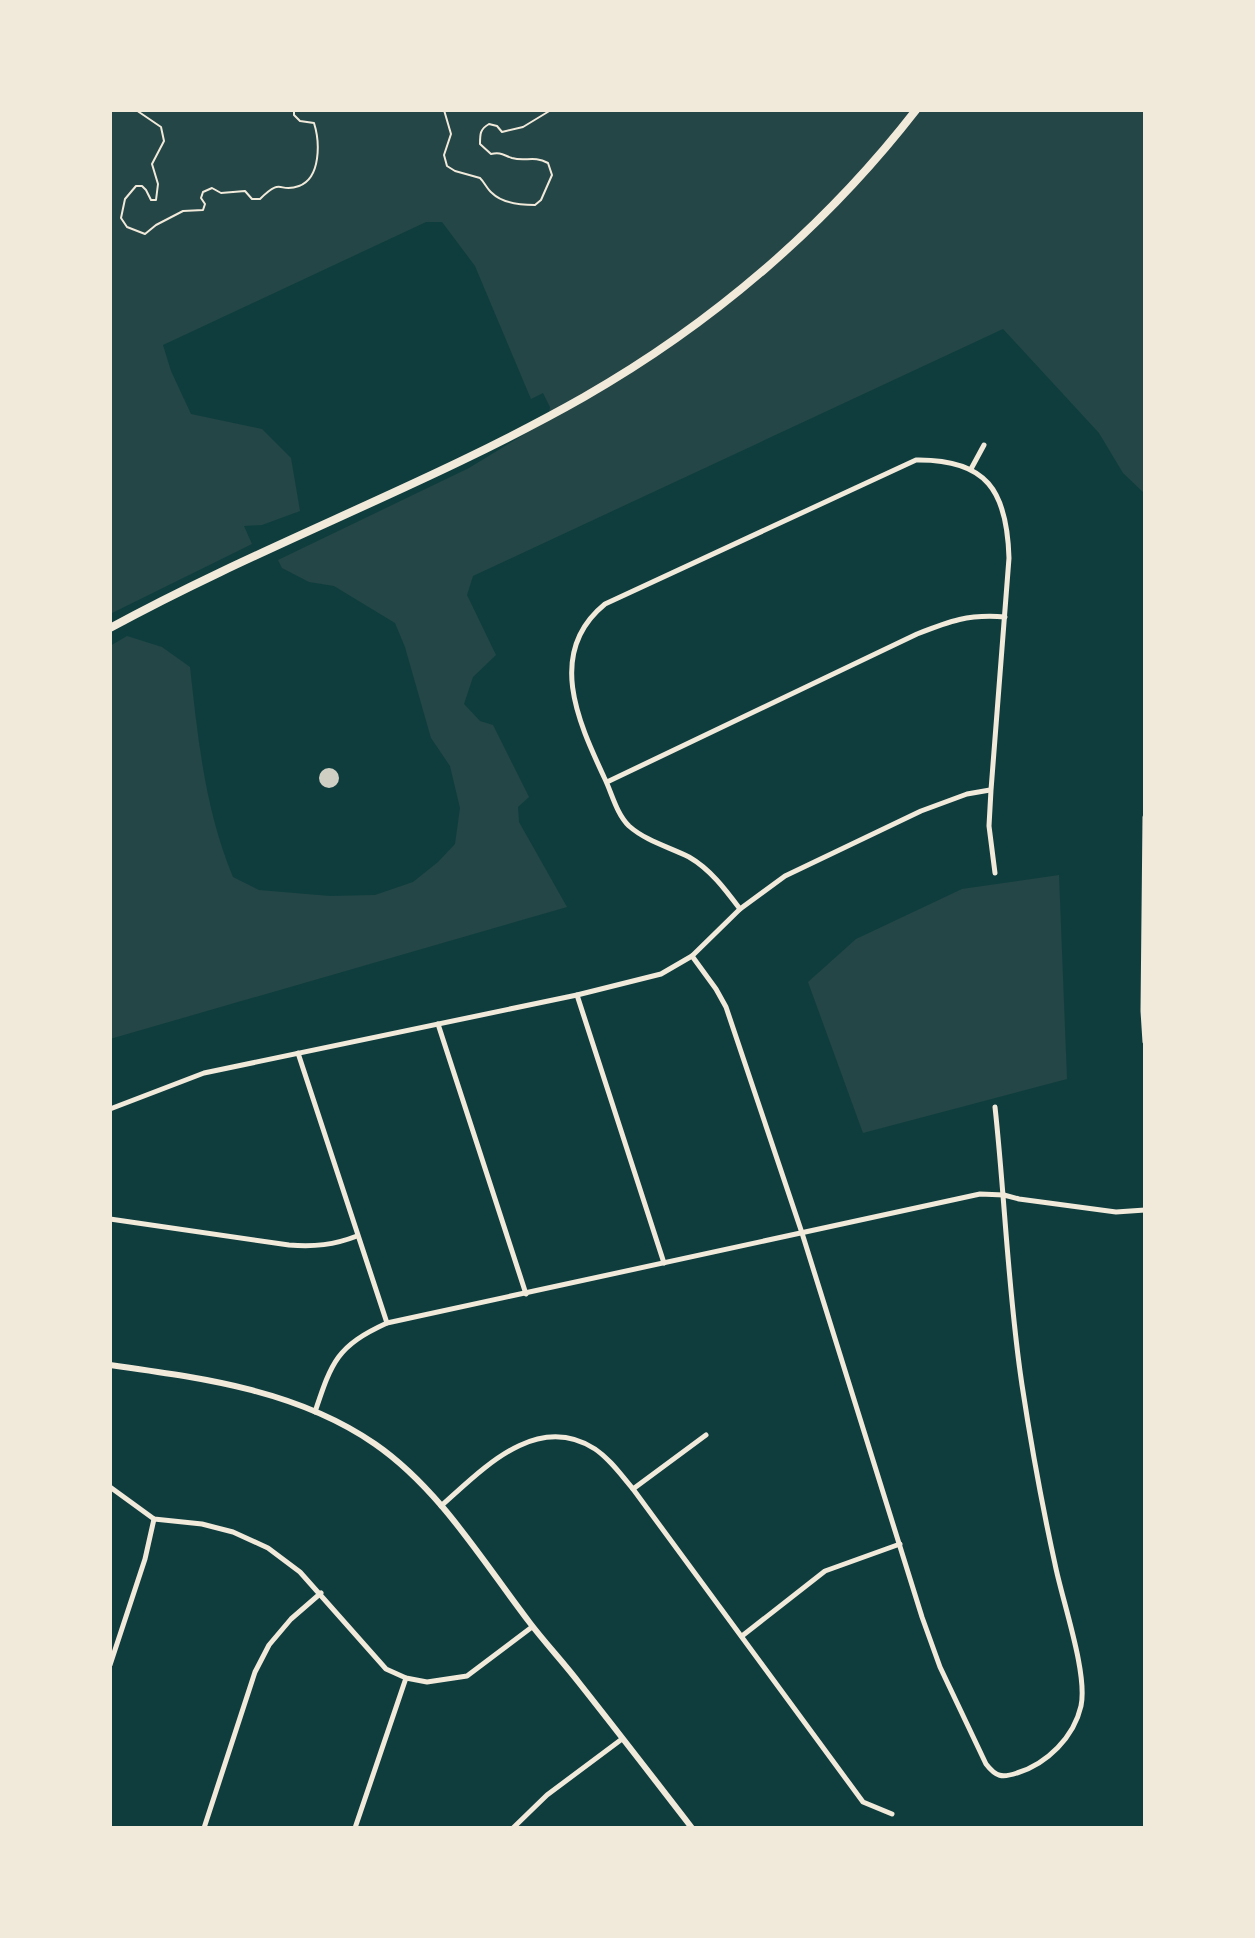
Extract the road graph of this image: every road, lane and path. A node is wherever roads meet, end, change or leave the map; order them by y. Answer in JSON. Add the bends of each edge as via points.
{"nodes":[{"id":1,"x":136,"y":110,"type":"edge"},
{"id":2,"x":294,"y":110,"type":"edge"},
{"id":3,"x":444,"y":110,"type":"edge"},
{"id":4,"x":551,"y":110,"type":"edge"},
{"id":5,"x":916,"y":110,"type":"edge"},
{"id":6,"x":984,"y":445,"type":"dead end"},
{"id":7,"x":971,"y":469,"type":"junction"},
{"id":8,"x":1005,"y":617,"type":"junction"},
{"id":9,"x":110,"y":628,"type":"edge"},
{"id":10,"x":607,"y":782,"type":"junction"},
{"id":11,"x":991,"y":790,"type":"junction"},
{"id":12,"x":1145,"y":817,"type":"edge"},
{"id":13,"x":995,"y":873,"type":"dead end"},
{"id":14,"x":740,"y":909,"type":"junction"},
{"id":15,"x":692,"y":956,"type":"junction"},
{"id":16,"x":577,"y":995,"type":"junction"},
{"id":17,"x":438,"y":1024,"type":"junction"},
{"id":18,"x":1145,"y":1042,"type":"edge"},
{"id":19,"x":298,"y":1053,"type":"junction"},
{"id":20,"x":995,"y":1107,"type":"dead end"},
{"id":21,"x":110,"y":1109,"type":"edge"},
{"id":22,"x":1004,"y":1195,"type":"junction"},
{"id":23,"x":1145,"y":1210,"type":"edge"},
{"id":24,"x":110,"y":1219,"type":"edge"},
{"id":25,"x":802,"y":1233,"type":"junction"},
{"id":26,"x":357,"y":1236,"type":"junction"},
{"id":27,"x":664,"y":1263,"type":"junction"},
{"id":28,"x":526,"y":1294,"type":"junction"},
{"id":29,"x":387,"y":1323,"type":"junction"},
{"id":30,"x":110,"y":1366,"type":"edge"},
{"id":31,"x":315,"y":1412,"type":"junction"},
{"id":32,"x":706,"y":1435,"type":"dead end"},
{"id":33,"x":110,"y":1487,"type":"edge"},
{"id":34,"x":633,"y":1489,"type":"junction"},
{"id":35,"x":441,"y":1506,"type":"junction"},
{"id":36,"x":154,"y":1519,"type":"junction"},
{"id":37,"x":900,"y":1544,"type":"junction"},
{"id":38,"x":321,"y":1593,"type":"junction"},
{"id":39,"x":532,"y":1627,"type":"junction"},
{"id":40,"x":742,"y":1636,"type":"junction"},
{"id":41,"x":110,"y":1665,"type":"edge"},
{"id":42,"x":406,"y":1678,"type":"junction"},
{"id":43,"x":622,"y":1739,"type":"junction"},
{"id":44,"x":892,"y":1814,"type":"dead end"},
{"id":45,"x":204,"y":1828,"type":"edge"},
{"id":46,"x":355,"y":1828,"type":"edge"},
{"id":47,"x":513,"y":1828,"type":"edge"},
{"id":48,"x":692,"y":1828,"type":"edge"}],
"edges":[{"from":1,"to":2,"type":"path","via":[[161,127],[164,141],[152,164],[156,200],[136,186],[125,199],[121,218],[127,227],[145,234],[183,211],[203,210],[203,192],[212,188],[221,193],[245,191],[260,199],[279,185],[295,188],[308,181],[318,134],[314,123],[300,121]]},
{"from":3,"to":4,"type":"path","via":[[451,134],[444,155],[447,166],[480,178],[498,198],[524,205],[541,200],[552,175],[548,163],[537,157],[491,154],[480,144],[480,133],[489,124],[502,132],[523,127]]},
{"from":5,"to":9,"type":"main road","via":[[880,154],[752,281],[633,368],[504,439]]},
{"from":6,"to":7,"type":"street"},
{"from":7,"to":8,"type":"street","via":[[1004,508],[1009,558]]},
{"from":7,"to":10,"type":"street","via":[[957,462],[916,460],[605,604],[591,616],[573,650],[571,672],[580,716]]},
{"from":8,"to":10,"type":"street","via":[[957,618],[917,634]]},
{"from":8,"to":11,"type":"street"},
{"from":10,"to":14,"type":"street","via":[[626,823],[693,859]]},
{"from":11,"to":13,"type":"street"},
{"from":11,"to":14,"type":"street","via":[[921,811],[785,876]]},
{"from":12,"to":18,"type":"street"},
{"from":14,"to":15,"type":"street"},
{"from":15,"to":16,"type":"street","via":[[654,977]]},
{"from":15,"to":25,"type":"street","via":[[726,1007]]},
{"from":16,"to":17,"type":"street"},
{"from":16,"to":27,"type":"street"},
{"from":17,"to":19,"type":"street"},
{"from":17,"to":28,"type":"street"},
{"from":19,"to":21,"type":"street","via":[[204,1073]]},
{"from":19,"to":26,"type":"street"},
{"from":20,"to":22,"type":"street"},
{"from":22,"to":23,"type":"street","via":[[1116,1212]]},
{"from":22,"to":25,"type":"street","via":[[980,1194]]},
{"from":22,"to":37,"type":"street","via":[[1022,1383],[1082,1704],[1063,1744],[1023,1771],[1004,1777],[993,1774],[986,1764],[922,1617]]},
{"from":24,"to":26,"type":"street","via":[[316,1247]]},
{"from":25,"to":27,"type":"street"},
{"from":25,"to":37,"type":"street"},
{"from":26,"to":29,"type":"street"},
{"from":27,"to":28,"type":"street"},
{"from":28,"to":29,"type":"street"},
{"from":29,"to":31,"type":"street","via":[[341,1352],[329,1369]]},
{"from":30,"to":31,"type":"street","via":[[223,1382]]},
{"from":31,"to":35,"type":"street","via":[[375,1444]]},
{"from":32,"to":34,"type":"street"},
{"from":33,"to":36,"type":"street"},
{"from":34,"to":35,"type":"street","via":[[595,1448],[556,1436],[528,1440],[505,1453]]},
{"from":34,"to":40,"type":"street"},
{"from":35,"to":39,"type":"street"},
{"from":36,"to":38,"type":"street","via":[[233,1532],[268,1548]]},
{"from":36,"to":41,"type":"street"},
{"from":37,"to":40,"type":"street","via":[[825,1571]]},
{"from":38,"to":42,"type":"street","via":[[386,1669]]},
{"from":38,"to":45,"type":"street","via":[[291,1619],[262,1658]]},
{"from":39,"to":42,"type":"street","via":[[467,1676],[427,1682]]},
{"from":39,"to":43,"type":"street"},
{"from":40,"to":44,"type":"street","via":[[863,1802]]},
{"from":42,"to":46,"type":"street"},
{"from":43,"to":47,"type":"street","via":[[547,1795]]},
{"from":43,"to":48,"type":"street"}]}
